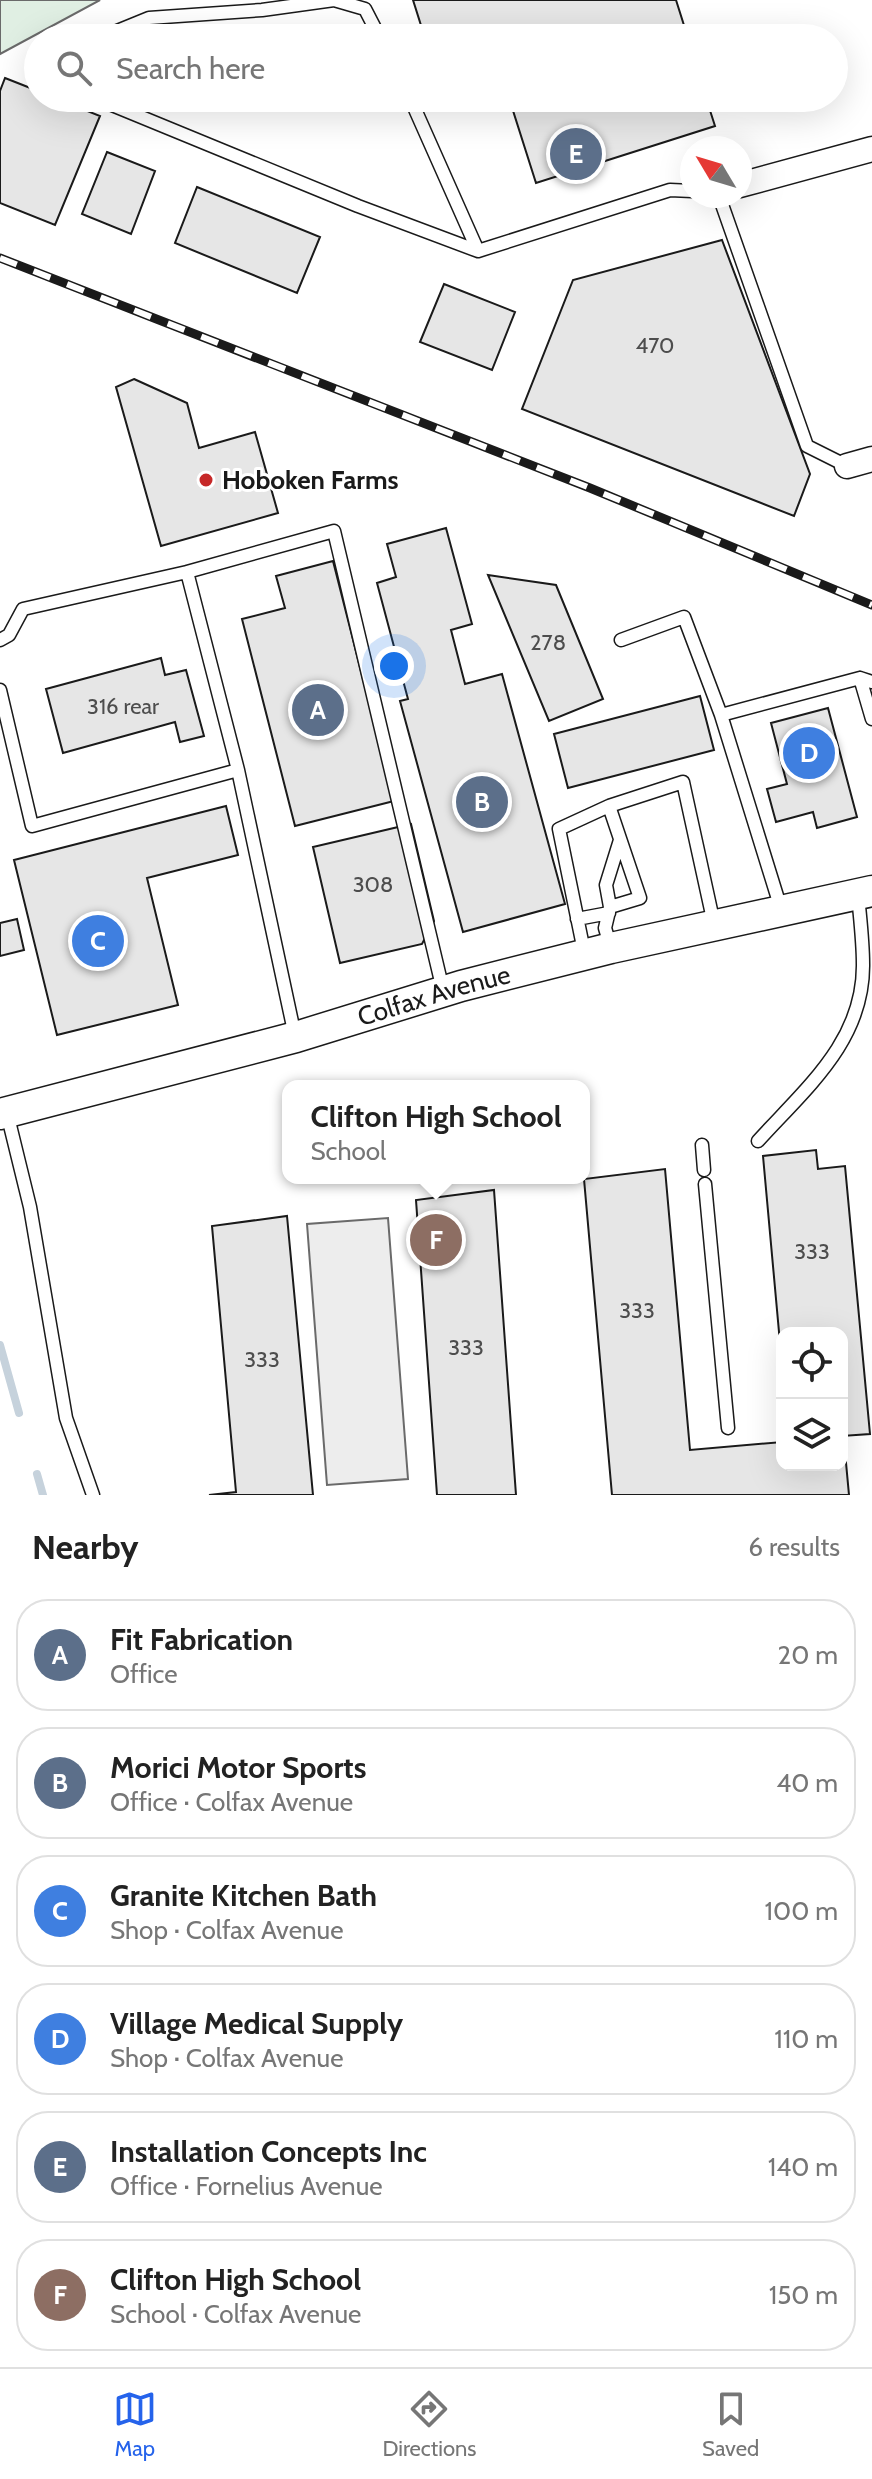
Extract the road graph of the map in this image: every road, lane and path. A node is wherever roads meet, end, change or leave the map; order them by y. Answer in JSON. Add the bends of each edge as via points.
{"nodes":[{"id":1,"x":134,"y":24,"type":"edge"},
{"id":2,"x":373,"y":24,"type":"edge"},
{"id":3,"x":129,"y":112,"type":"edge"},
{"id":4,"x":416,"y":112,"type":"edge"},
{"id":5,"x":872,"y":149,"type":"edge"},
{"id":6,"x":752,"y":182,"type":"edge"},
{"id":7,"x":680,"y":190,"type":"edge"},
{"id":8,"x":723,"y":208,"type":"edge"},
{"id":9,"x":478,"y":251,"type":"junction"},
{"id":10,"x":872,"y":459,"type":"edge"},
{"id":11,"x":847,"y":466,"type":"joint"},
{"id":12,"x":187,"y":572,"type":"junction"},
{"id":13,"x":0,"y":640,"type":"edge"},
{"id":14,"x":621,"y":640,"type":"dead end"},
{"id":15,"x":866,"y":680,"type":"edge"},
{"id":16,"x":0,"y":690,"type":"edge"},
{"id":17,"x":721,"y":715,"type":"junction"},
{"id":18,"x":872,"y":719,"type":"edge"},
{"id":19,"x":238,"y":770,"type":"junction"},
{"id":20,"x":609,"y":806,"type":"junction"},
{"id":21,"x":620,"y":840,"type":"junction"},
{"id":22,"x":865,"y":893,"type":"edge"},
{"id":23,"x":610,"y":910,"type":"junction"},
{"id":24,"x":782,"y":912,"type":"junction"},
{"id":25,"x":577,"y":919,"type":"junction"},
{"id":26,"x":714,"y":927,"type":"junction"},
{"id":27,"x":598,"y":952,"type":"junction"},
{"id":28,"x":443,"y":991,"type":"junction"},
{"id":29,"x":296,"y":1037,"type":"junction"},
{"id":30,"x":3,"y":1113,"type":"edge"},
{"id":31,"x":758,"y":1141,"type":"dead end"},
{"id":32,"x":702,"y":1145,"type":"dead end"},
{"id":33,"x":704,"y":1170,"type":"dead end"},
{"id":34,"x":705,"y":1184,"type":"dead end"},
{"id":35,"x":728,"y":1428,"type":"dead end"},
{"id":36,"x":93,"y":1495,"type":"edge"}],
"edges":[{"from":1,"to":2,"type":"lane","via":[[149,18],[334,0],[365,9]]},
{"from":3,"to":9,"type":"lane"},
{"from":4,"to":9,"type":"lane"},
{"from":5,"to":6,"type":"street"},
{"from":7,"to":9,"type":"lane"},
{"from":8,"to":11,"type":"lane","via":[[807,446]]},
{"from":10,"to":11,"type":"street"},
{"from":12,"to":13,"type":"lane","via":[[23,609],[9,635]]},
{"from":12,"to":19,"type":"lane"},
{"from":12,"to":28,"type":"lane","via":[[334,531]]},
{"from":14,"to":17,"type":"lane","via":[[684,617]]},
{"from":15,"to":17,"type":"lane"},
{"from":15,"to":18,"type":"lane"},
{"from":16,"to":19,"type":"lane","via":[[32,826]]},
{"from":17,"to":24,"type":"lane"},
{"from":19,"to":29,"type":"lane"},
{"from":20,"to":21,"type":"lane"},
{"from":20,"to":25,"type":"lane","via":[[559,829]]},
{"from":20,"to":26,"type":"lane","via":[[683,782]]},
{"from":21,"to":23,"type":"lane","via":[[606,885]]},
{"from":21,"to":23,"type":"lane","via":[[640,898]]},
{"from":22,"to":24,"type":"street","name":"Colfax Avenue"},
{"from":22,"to":31,"type":"lane","via":[[860,998],[849,1033]]},
{"from":23,"to":25,"type":"lane"},
{"from":23,"to":27,"type":"lane"},
{"from":24,"to":26,"type":"street","name":"Colfax Avenue"},
{"from":25,"to":27,"type":"lane"},
{"from":26,"to":27,"type":"street","name":"Colfax Avenue"},
{"from":27,"to":28,"type":"street","name":"Colfax Avenue"},
{"from":28,"to":29,"type":"street","name":"Colfax Avenue"},
{"from":29,"to":30,"type":"street","name":"Colfax Avenue"},
{"from":30,"to":36,"type":"lane","via":[[30,1207],[66,1418]]},
{"from":32,"to":33,"type":"lane"},
{"from":34,"to":35,"type":"lane"}]}
